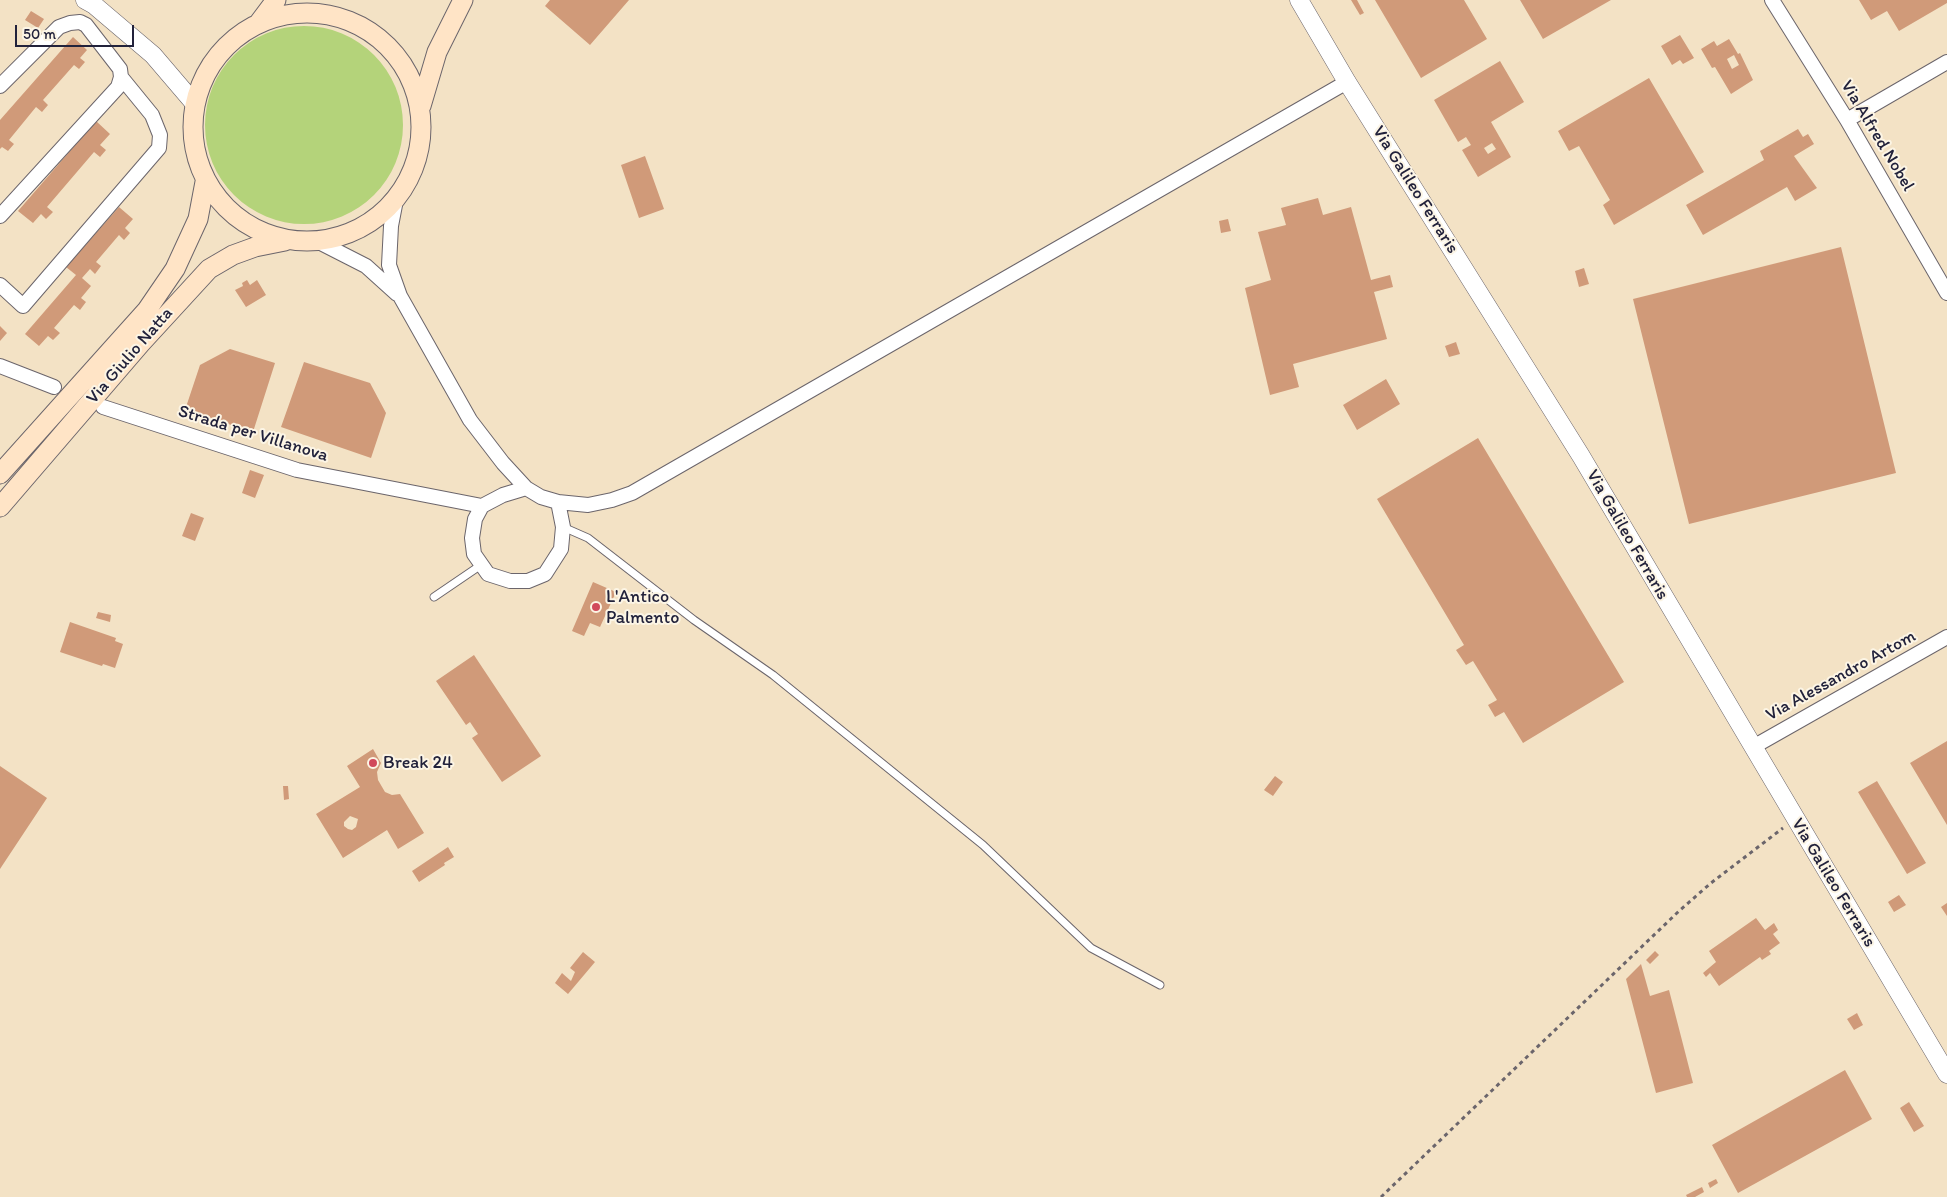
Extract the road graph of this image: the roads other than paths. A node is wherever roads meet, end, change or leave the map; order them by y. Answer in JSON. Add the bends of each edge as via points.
{"nodes":[{"id":1,"x":85,"y":0,"type":"edge"},
{"id":2,"x":276,"y":0,"type":"edge"},
{"id":3,"x":306,"y":0,"type":"edge"},
{"id":4,"x":463,"y":0,"type":"edge"},
{"id":5,"x":1299,"y":0,"type":"edge"},
{"id":6,"x":1772,"y":0,"type":"edge"},
{"id":7,"x":326,"y":14,"type":"junction"},
{"id":8,"x":258,"y":24,"type":"junction"},
{"id":9,"x":1947,"y":62,"type":"edge"},
{"id":10,"x":121,"y":78,"type":"junction"},
{"id":11,"x":1347,"y":82,"type":"junction"},
{"id":12,"x":0,"y":86,"type":"edge"},
{"id":13,"x":194,"y":103,"type":"junction"},
{"id":14,"x":420,"y":106,"type":"junction"},
{"id":15,"x":1846,"y":120,"type":"junction"},
{"id":16,"x":205,"y":182,"type":"junction"},
{"id":17,"x":396,"y":200,"type":"junction"},
{"id":18,"x":0,"y":216,"type":"edge"},
{"id":19,"x":285,"y":240,"type":"junction"},
{"id":20,"x":317,"y":241,"type":"junction"},
{"id":21,"x":0,"y":285,"type":"edge"},
{"id":22,"x":1947,"y":293,"type":"edge"},
{"id":23,"x":400,"y":296,"type":"junction"},
{"id":24,"x":0,"y":366,"type":"edge"},
{"id":25,"x":54,"y":387,"type":"dead end"},
{"id":26,"x":103,"y":407,"type":"dead end"},
{"id":27,"x":0,"y":474,"type":"edge"},
{"id":28,"x":526,"y":488,"type":"junction"},
{"id":29,"x":558,"y":502,"type":"junction"},
{"id":30,"x":482,"y":506,"type":"junction"},
{"id":31,"x":0,"y":507,"type":"edge"},
{"id":32,"x":563,"y":527,"type":"junction"},
{"id":33,"x":482,"y":565,"type":"junction"},
{"id":34,"x":434,"y":597,"type":"dead end"},
{"id":35,"x":1947,"y":637,"type":"edge"},
{"id":36,"x":1753,"y":747,"type":"junction"},
{"id":37,"x":1160,"y":985,"type":"dead end"},
{"id":38,"x":1947,"y":1074,"type":"edge"}],
"edges":[{"from":1,"to":13,"type":"street","via":[[152,55]]},
{"from":2,"to":8,"type":"main road"},
{"from":3,"to":7,"type":"main road"},
{"from":4,"to":14,"type":"main road","via":[[437,52]]},
{"from":5,"to":11,"type":"street","name":"Via Galileo Ferraris"},
{"from":6,"to":15,"type":"street","name":"Via Alfred Nobel"},
{"from":7,"to":8,"type":"main road","via":[[291,14]]},
{"from":7,"to":14,"type":"main road","via":[[360,25],[388,45],[409,73]]},
{"from":8,"to":13,"type":"main road","via":[[229,43],[207,70]]},
{"from":9,"to":15,"type":"street"},
{"from":10,"to":12,"type":"street","via":[[120,69],[86,25],[75,22],[60,27]]},
{"from":10,"to":18,"type":"street","via":[[118,87]]},
{"from":10,"to":21,"type":"street","via":[[152,116],[160,135],[159,148],[23,306]]},
{"from":11,"to":29,"type":"street","via":[[632,493],[588,505]]},
{"from":11,"to":36,"type":"street","name":"Via Galileo Ferraris","via":[[1581,456]]},
{"from":13,"to":16,"type":"main road","via":[[195,157]]},
{"from":14,"to":17,"type":"main road","via":[[422,142],[411,177]]},
{"from":15,"to":22,"type":"street","name":"Via Alfred Nobel"},
{"from":16,"to":19,"type":"main road","via":[[226,209],[253,229]]},
{"from":16,"to":27,"type":"main road","name":"Via Giulio Natta","via":[[198,220],[175,269],[147,310]]},
{"from":17,"to":20,"type":"main road","via":[[361,229]]},
{"from":17,"to":23,"type":"street","via":[[389,265]]},
{"from":19,"to":20,"type":"main road"},
{"from":19,"to":31,"type":"main road","name":"Via Giulio Natta","via":[[233,255],[209,269]]},
{"from":20,"to":23,"type":"street","via":[[366,266]]},
{"from":23,"to":28,"type":"street","via":[[470,420]]},
{"from":24,"to":25,"type":"street"},
{"from":26,"to":30,"type":"street","name":"Strada per Villanova","via":[[297,470]]},
{"from":28,"to":29,"type":"street","via":[[540,497]]},
{"from":28,"to":30,"type":"street","via":[[503,494]]},
{"from":29,"to":32,"type":"street"},
{"from":30,"to":33,"type":"street","via":[[475,519],[472,538],[474,554]]},
{"from":32,"to":33,"type":"street","via":[[561,549],[545,574],[528,581],[510,581],[488,574]]},
{"from":32,"to":37,"type":"lane","via":[[588,538],[694,620],[781,681],[983,845],[1091,948]]},
{"from":33,"to":34,"type":"lane"},
{"from":35,"to":36,"type":"street","name":"Via Alessandro Artom"},
{"from":36,"to":38,"type":"street","name":"Via Galileo Ferraris"}]}
